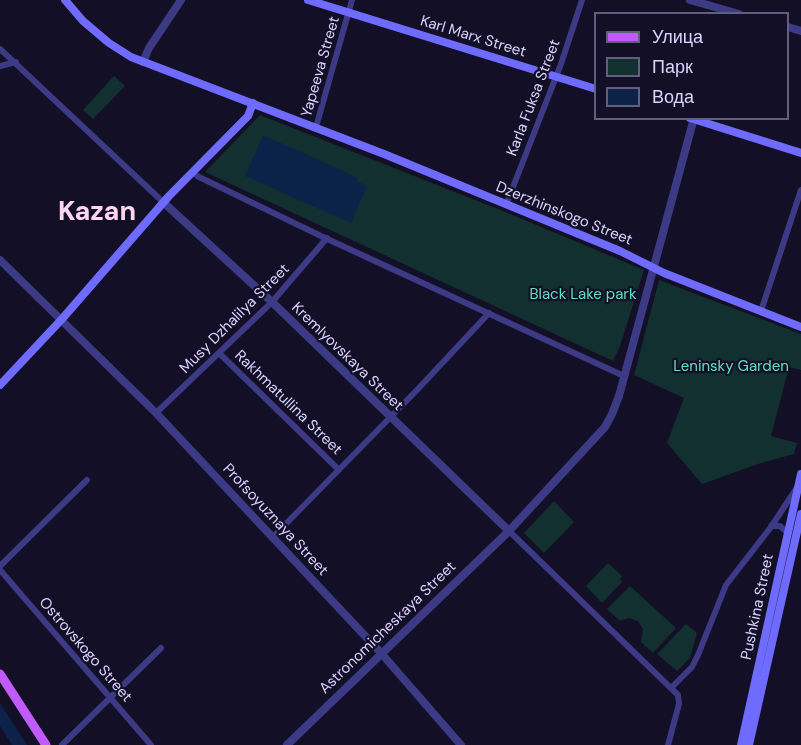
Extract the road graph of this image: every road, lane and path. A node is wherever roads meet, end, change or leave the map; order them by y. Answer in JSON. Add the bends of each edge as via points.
{"nodes":[{"id":1,"x":65,"y":0,"type":"edge"},
{"id":2,"x":182,"y":0,"type":"edge"},
{"id":3,"x":308,"y":0,"type":"edge"},
{"id":4,"x":323,"y":0,"type":"edge"},
{"id":5,"x":582,"y":0,"type":"edge"},
{"id":6,"x":690,"y":0,"type":"edge"},
{"id":7,"x":350,"y":7,"type":"edge"},
{"id":8,"x":722,"y":11,"type":"edge"},
{"id":9,"x":0,"y":49,"type":"edge"},
{"id":10,"x":16,"y":62,"type":"junction"},
{"id":11,"x":143,"y":62,"type":"junction"},
{"id":12,"x":0,"y":66,"type":"edge"},
{"id":13,"x":557,"y":75,"type":"junction"},
{"id":14,"x":594,"y":84,"type":"edge"},
{"id":15,"x":594,"y":88,"type":"edge"},
{"id":16,"x":253,"y":103,"type":"junction"},
{"id":17,"x":693,"y":120,"type":"edge"},
{"id":18,"x":696,"y":120,"type":"edge"},
{"id":19,"x":713,"y":120,"type":"edge"},
{"id":20,"x":316,"y":127,"type":"junction"},
{"id":21,"x":801,"y":147,"type":"edge"},
{"id":22,"x":801,"y":153,"type":"edge"},
{"id":23,"x":193,"y":172,"type":"junction"},
{"id":24,"x":801,"y":190,"type":"edge"},
{"id":25,"x":163,"y":202,"type":"junction"},
{"id":26,"x":506,"y":205,"type":"junction"},
{"id":27,"x":327,"y":238,"type":"junction"},
{"id":28,"x":0,"y":260,"type":"edge"},
{"id":29,"x":655,"y":268,"type":"junction"},
{"id":30,"x":272,"y":302,"type":"junction"},
{"id":31,"x":761,"y":311,"type":"junction"},
{"id":32,"x":489,"y":313,"type":"junction"},
{"id":33,"x":62,"y":319,"type":"junction"},
{"id":34,"x":801,"y":327,"type":"edge"},
{"id":35,"x":220,"y":354,"type":"junction"},
{"id":36,"x":624,"y":376,"type":"junction"},
{"id":37,"x":0,"y":385,"type":"edge"},
{"id":38,"x":156,"y":413,"type":"junction"},
{"id":39,"x":390,"y":418,"type":"junction"},
{"id":40,"x":339,"y":470,"type":"junction"},
{"id":41,"x":801,"y":474,"type":"edge"},
{"id":42,"x":87,"y":480,"type":"dead end"},
{"id":43,"x":798,"y":486,"type":"junction"},
{"id":44,"x":801,"y":517,"type":"edge"},
{"id":45,"x":771,"y":526,"type":"junction"},
{"id":46,"x":509,"y":531,"type":"junction"},
{"id":47,"x":788,"y":533,"type":"junction"},
{"id":48,"x":272,"y":538,"type":"junction"},
{"id":49,"x":0,"y":568,"type":"edge"},
{"id":50,"x":161,"y":648,"type":"dead end"},
{"id":51,"x":381,"y":653,"type":"junction"},
{"id":52,"x":0,"y":674,"type":"edge"},
{"id":53,"x":672,"y":687,"type":"junction"},
{"id":54,"x":110,"y":698,"type":"junction"},
{"id":55,"x":46,"y":745,"type":"edge"},
{"id":56,"x":62,"y":745,"type":"edge"},
{"id":57,"x":151,"y":745,"type":"edge"},
{"id":58,"x":286,"y":745,"type":"edge"},
{"id":59,"x":461,"y":745,"type":"edge"},
{"id":60,"x":668,"y":745,"type":"edge"},
{"id":61,"x":741,"y":745,"type":"edge"},
{"id":62,"x":749,"y":745,"type":"edge"}],
"edges":[{"from":1,"to":11,"type":"main road","via":[[109,43]]},
{"from":2,"to":11,"type":"street"},
{"from":3,"to":7,"type":"main road","name":"Karl Marx Street"},
{"from":4,"to":7,"type":"main road","name":"Karl Marx Street"},
{"from":5,"to":13,"type":"street","name":"Karla Fuksa Street"},
{"from":6,"to":8,"type":"street"},
{"from":7,"to":13,"type":"main road","name":"Karl Marx Street"},
{"from":7,"to":20,"type":"street","name":"Yapeeva Street"},
{"from":9,"to":10,"type":"street","name":"Kremlyovskaya Street"},
{"from":10,"to":12,"type":"street"},
{"from":10,"to":25,"type":"street","name":"Kremlyovskaya Street"},
{"from":11,"to":16,"type":"main road"},
{"from":13,"to":14,"type":"main road","name":"Karl Marx Street"},
{"from":13,"to":15,"type":"main road","name":"Karl Marx Street"},
{"from":13,"to":26,"type":"street","name":"Karla Fuksa Street"},
{"from":16,"to":20,"type":"main road","name":"Dzerzhinskogo Street"},
{"from":16,"to":23,"type":"main road","via":[[248,116]]},
{"from":17,"to":29,"type":"street","name":"Astronomicheskaya Street"},
{"from":18,"to":22,"type":"main road"},
{"from":19,"to":21,"type":"main road"},
{"from":20,"to":26,"type":"main road","name":"Dzerzhinskogo Street"},
{"from":23,"to":25,"type":"main road"},
{"from":23,"to":27,"type":"street"},
{"from":24,"to":31,"type":"street"},
{"from":25,"to":30,"type":"street","name":"Kremlyovskaya Street"},
{"from":25,"to":33,"type":"main road"},
{"from":26,"to":29,"type":"main road","name":"Dzerzhinskogo Street"},
{"from":27,"to":30,"type":"street","name":"Musy Dzhalilya Street"},
{"from":27,"to":32,"type":"street"},
{"from":28,"to":33,"type":"street","name":"Profsoyuznaya Street"},
{"from":29,"to":31,"type":"main road","name":"Dzerzhinskogo Street"},
{"from":29,"to":36,"type":"street","name":"Astronomicheskaya Street"},
{"from":30,"to":35,"type":"street","name":"Musy Dzhalilya Street"},
{"from":30,"to":39,"type":"street","name":"Kremlyovskaya Street"},
{"from":31,"to":34,"type":"main road","name":"Dzerzhinskogo Street"},
{"from":32,"to":36,"type":"street"},
{"from":32,"to":39,"type":"street"},
{"from":33,"to":37,"type":"main road"},
{"from":33,"to":38,"type":"street","name":"Profsoyuznaya Street"},
{"from":35,"to":38,"type":"street","name":"Musy Dzhalilya Street"},
{"from":35,"to":40,"type":"street","name":"Rakhmatullina Street"},
{"from":36,"to":46,"type":"street","name":"Astronomicheskaya Street","via":[[605,426]]},
{"from":38,"to":48,"type":"street","name":"Profsoyuznaya Street"},
{"from":39,"to":40,"type":"street"},
{"from":39,"to":46,"type":"street","name":"Kremlyovskaya Street"},
{"from":40,"to":48,"type":"street"},
{"from":41,"to":43,"type":"main road","name":"Pushkina Street"},
{"from":42,"to":49,"type":"street"},
{"from":43,"to":45,"type":"street"},
{"from":43,"to":47,"type":"main road","name":"Pushkina Street"},
{"from":44,"to":62,"type":"main road","name":"Pushkina Street"},
{"from":45,"to":47,"type":"street","via":[[780,526]]},
{"from":45,"to":53,"type":"street","via":[[726,585],[692,667]]},
{"from":46,"to":51,"type":"street","name":"Astronomicheskaya Street"},
{"from":46,"to":53,"type":"street","name":"Kremlyovskaya Street"},
{"from":47,"to":61,"type":"main road","name":"Pushkina Street"},
{"from":48,"to":51,"type":"street","name":"Profsoyuznaya Street"},
{"from":49,"to":54,"type":"street","name":"Ostrovskogo Street"},
{"from":50,"to":54,"type":"street"},
{"from":51,"to":58,"type":"street","name":"Astronomicheskaya Street"},
{"from":51,"to":59,"type":"street","name":"Profsoyuznaya Street"},
{"from":52,"to":55,"type":"main road"},
{"from":53,"to":60,"type":"street","via":[[679,704]]},
{"from":54,"to":56,"type":"street"},
{"from":54,"to":57,"type":"street","name":"Ostrovskogo Street"}]}
